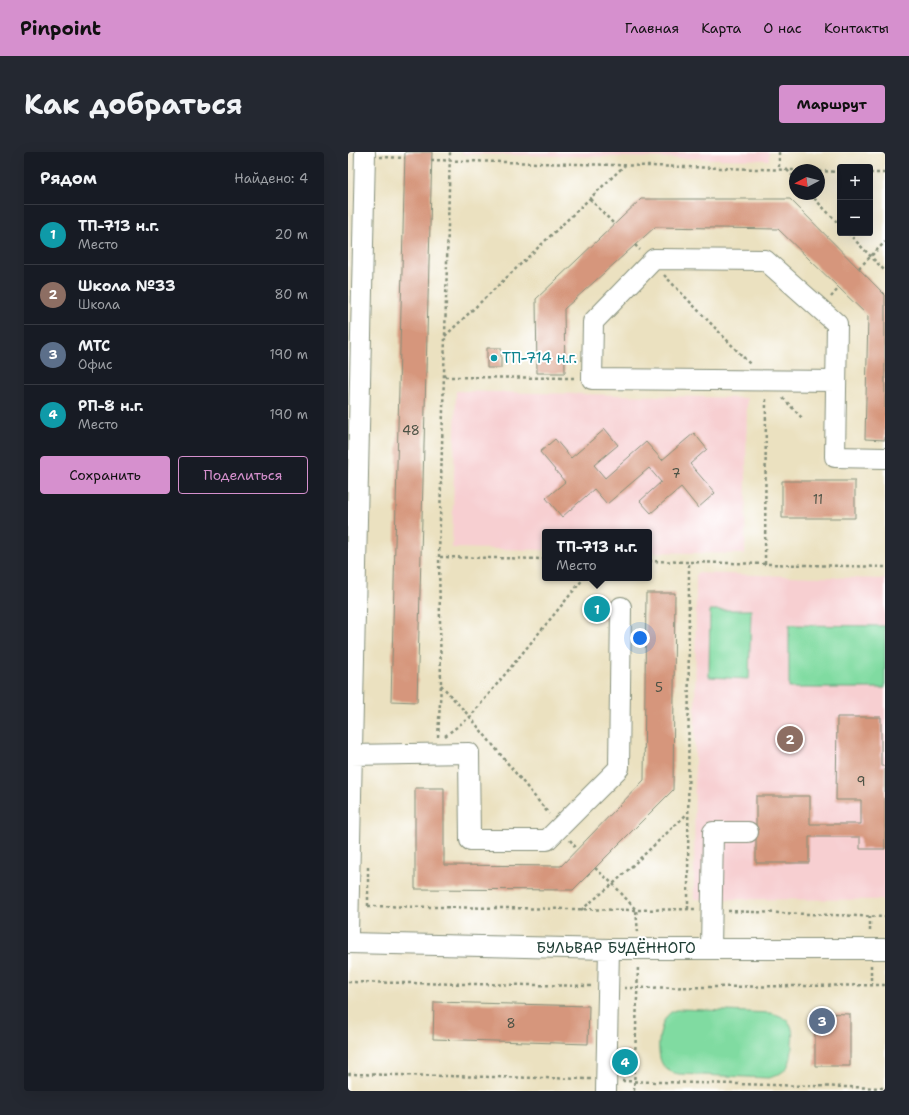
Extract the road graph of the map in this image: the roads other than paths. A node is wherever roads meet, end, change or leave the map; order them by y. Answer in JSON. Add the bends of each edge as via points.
{"nodes":[{"id":1,"x":365,"y":152,"type":"edge"},
{"id":2,"x":836,"y":381,"type":"junction"},
{"id":3,"x":353,"y":442,"type":"edge"},
{"id":4,"x":885,"y":458,"type":"edge"},
{"id":5,"x":621,"y":607,"type":"dead end"},
{"id":6,"x":351,"y":755,"type":"junction"},
{"id":7,"x":748,"y":832,"type":"dead end"},
{"id":8,"x":349,"y":906,"type":"edge"},
{"id":9,"x":348,"y":934,"type":"edge"},
{"id":10,"x":348,"y":943,"type":"edge"},
{"id":11,"x":711,"y":948,"type":"junction"},
{"id":12,"x":609,"y":949,"type":"junction"},
{"id":13,"x":885,"y":949,"type":"edge"},
{"id":14,"x":606,"y":1091,"type":"edge"}],
"edges":[{"from":1,"to":3,"type":"street"},
{"from":2,"to":2,"type":"street","via":[[837,324],[765,260],[654,259],[593,322],[592,379]]},
{"from":2,"to":4,"type":"street","via":[[836,458]]},
{"from":3,"to":6,"type":"street"},
{"from":5,"to":6,"type":"street","via":[[619,768],[548,840],[470,840],[469,753]]},
{"from":6,"to":8,"type":"street"},
{"from":7,"to":11,"type":"street","via":[[713,832]]},
{"from":8,"to":9,"type":"street"},
{"from":10,"to":12,"type":"street","name":"БУЛЬВАР БУДЁННОГО"},
{"from":11,"to":12,"type":"street","name":"БУЛЬВАР БУДЁННОГО"},
{"from":11,"to":13,"type":"street","name":"БУЛЬВАР БУДЁННОГО"},
{"from":12,"to":14,"type":"street"}]}
